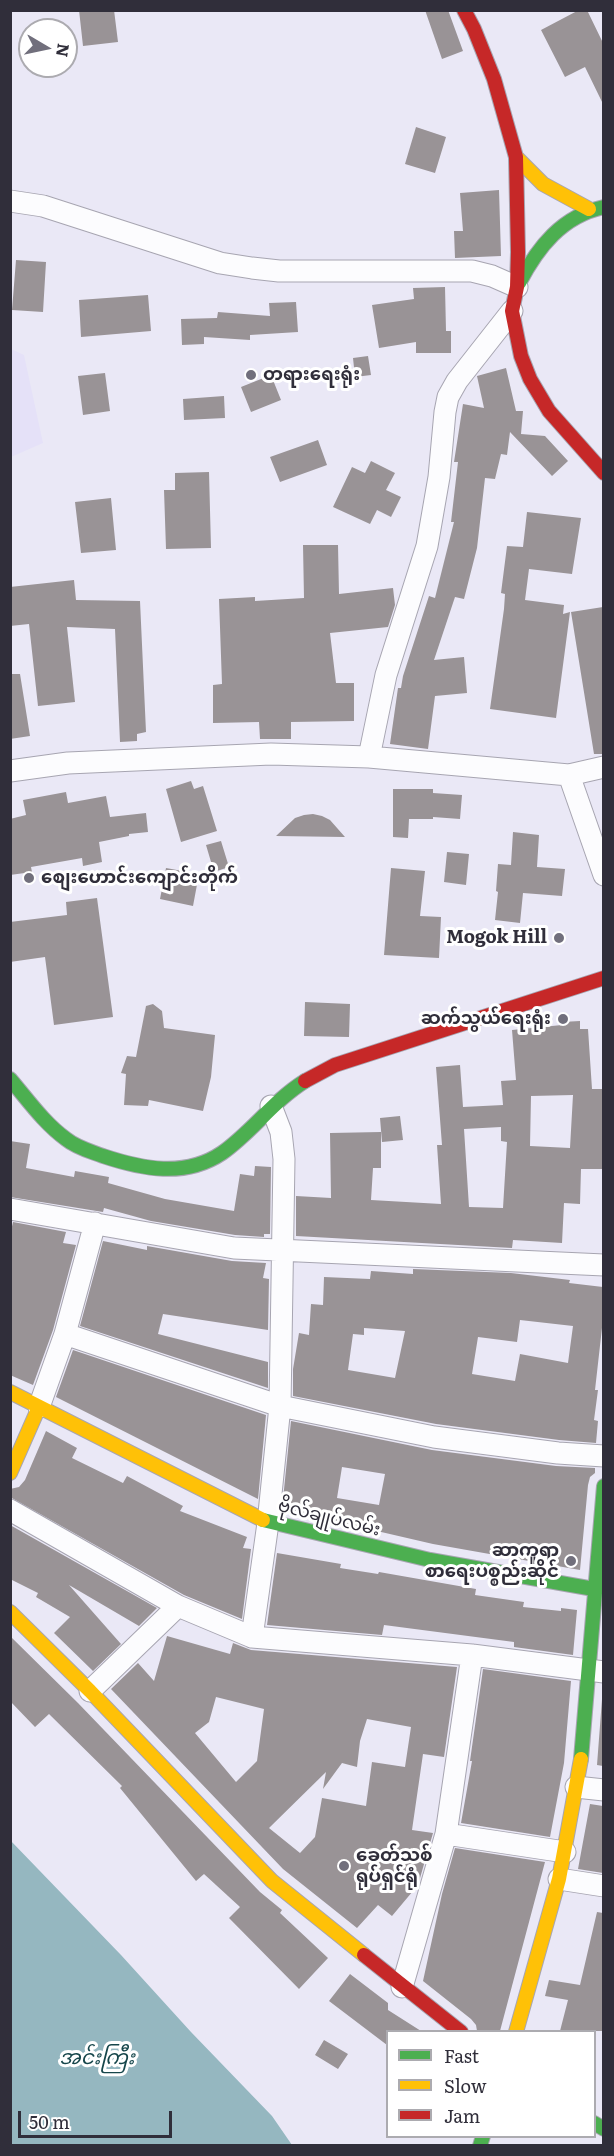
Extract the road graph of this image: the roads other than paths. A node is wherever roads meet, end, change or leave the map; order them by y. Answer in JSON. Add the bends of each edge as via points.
{"nodes":[{"id":1,"x":464,"y":10,"type":"edge"},
{"id":2,"x":516,"y":157,"type":"junction"},
{"id":3,"x":10,"y":201,"type":"edge"},
{"id":4,"x":596,"y":208,"type":"edge"},
{"id":5,"x":517,"y":287,"type":"junction"},
{"id":6,"x":512,"y":311,"type":"junction"},
{"id":7,"x":603,"y":473,"type":"edge"},
{"id":8,"x":369,"y":757,"type":"junction"},
{"id":9,"x":603,"y":767,"type":"edge"},
{"id":10,"x":10,"y":771,"type":"edge"},
{"id":11,"x":569,"y":775,"type":"junction"},
{"id":12,"x":603,"y":875,"type":"edge"},
{"id":13,"x":603,"y":978,"type":"edge"},
{"id":14,"x":10,"y":1079,"type":"edge"},
{"id":15,"x":271,"y":1106,"type":"junction"},
{"id":16,"x":10,"y":1209,"type":"edge"},
{"id":17,"x":95,"y":1223,"type":"junction"},
{"id":18,"x":283,"y":1251,"type":"junction"},
{"id":19,"x":603,"y":1265,"type":"edge"},
{"id":20,"x":65,"y":1334,"type":"junction"},
{"id":21,"x":10,"y":1392,"type":"edge"},
{"id":22,"x":280,"y":1406,"type":"junction"},
{"id":23,"x":39,"y":1407,"type":"junction"},
{"id":24,"x":603,"y":1456,"type":"edge"},
{"id":25,"x":10,"y":1473,"type":"edge"},
{"id":26,"x":603,"y":1486,"type":"edge"},
{"id":27,"x":10,"y":1510,"type":"edge"},
{"id":28,"x":268,"y":1523,"type":"junction"},
{"id":29,"x":594,"y":1588,"type":"junction"},
{"id":30,"x":178,"y":1606,"type":"junction"},
{"id":31,"x":10,"y":1612,"type":"edge"},
{"id":32,"x":252,"y":1637,"type":"junction"},
{"id":33,"x":472,"y":1655,"type":"junction"},
{"id":34,"x":596,"y":1670,"type":"edge"},
{"id":35,"x":90,"y":1691,"type":"junction"},
{"id":36,"x":576,"y":1787,"type":"junction"},
{"id":37,"x":603,"y":1790,"type":"edge"},
{"id":38,"x":446,"y":1834,"type":"junction"},
{"id":39,"x":565,"y":1852,"type":"junction"},
{"id":40,"x":559,"y":1879,"type":"junction"},
{"id":41,"x":603,"y":1886,"type":"edge"},
{"id":42,"x":402,"y":1987,"type":"junction"},
{"id":43,"x":460,"y":2030,"type":"edge"},
{"id":44,"x":516,"y":2030,"type":"edge"}],
"edges":[{"from":1,"to":2,"type":"street","via":[[494,79]]},
{"from":2,"to":4,"type":"street","via":[[543,184],[562,196]]},
{"from":2,"to":5,"type":"street"},
{"from":3,"to":5,"type":"street","via":[[43,206],[220,263],[279,271],[472,271]]},
{"from":4,"to":5,"type":"street","via":[[543,243]]},
{"from":5,"to":6,"type":"street"},
{"from":6,"to":7,"type":"street","via":[[521,356],[539,395]]},
{"from":6,"to":8,"type":"street","via":[[448,397],[427,546],[386,675]]},
{"from":8,"to":10,"type":"street","via":[[271,754],[68,764]]},
{"from":8,"to":11,"type":"street"},
{"from":9,"to":11,"type":"street"},
{"from":11,"to":12,"type":"street"},
{"from":13,"to":15,"type":"street","via":[[334,1065],[308,1078]]},
{"from":14,"to":15,"type":"street","via":[[51,1127],[75,1146],[130,1166],[157,1169],[194,1166],[215,1157]]},
{"from":15,"to":18,"type":"street","via":[[281,1132],[284,1159]]},
{"from":16,"to":17,"type":"street"},
{"from":17,"to":18,"type":"street","via":[[234,1248]]},
{"from":17,"to":20,"type":"street"},
{"from":18,"to":19,"type":"street"},
{"from":18,"to":22,"type":"street"},
{"from":20,"to":22,"type":"street"},
{"from":20,"to":23,"type":"street"},
{"from":21,"to":23,"type":"street","name":"ဗိုလ်‌ချုပ်‌လမ်း"},
{"from":22,"to":24,"type":"street","via":[[434,1437]]},
{"from":22,"to":28,"type":"street"},
{"from":23,"to":25,"type":"street"},
{"from":23,"to":28,"type":"street","name":"ဗိုလ်‌ချုပ်‌လမ်း"},
{"from":26,"to":29,"type":"street"},
{"from":27,"to":30,"type":"street"},
{"from":28,"to":29,"type":"street","name":"ဗိုလ်‌ချုပ်‌လမ်း","via":[[430,1560]]},
{"from":28,"to":32,"type":"street"},
{"from":29,"to":34,"type":"street"},
{"from":30,"to":32,"type":"street"},
{"from":30,"to":35,"type":"street"},
{"from":31,"to":35,"type":"street"},
{"from":32,"to":33,"type":"street"},
{"from":33,"to":34,"type":"street"},
{"from":33,"to":38,"type":"street"},
{"from":34,"to":36,"type":"street"},
{"from":35,"to":42,"type":"street","via":[[272,1881]]},
{"from":36,"to":37,"type":"street"},
{"from":36,"to":39,"type":"street"},
{"from":38,"to":39,"type":"street"},
{"from":38,"to":42,"type":"street"},
{"from":39,"to":40,"type":"street"},
{"from":40,"to":41,"type":"street"},
{"from":40,"to":44,"type":"street"},
{"from":42,"to":43,"type":"street"}]}
